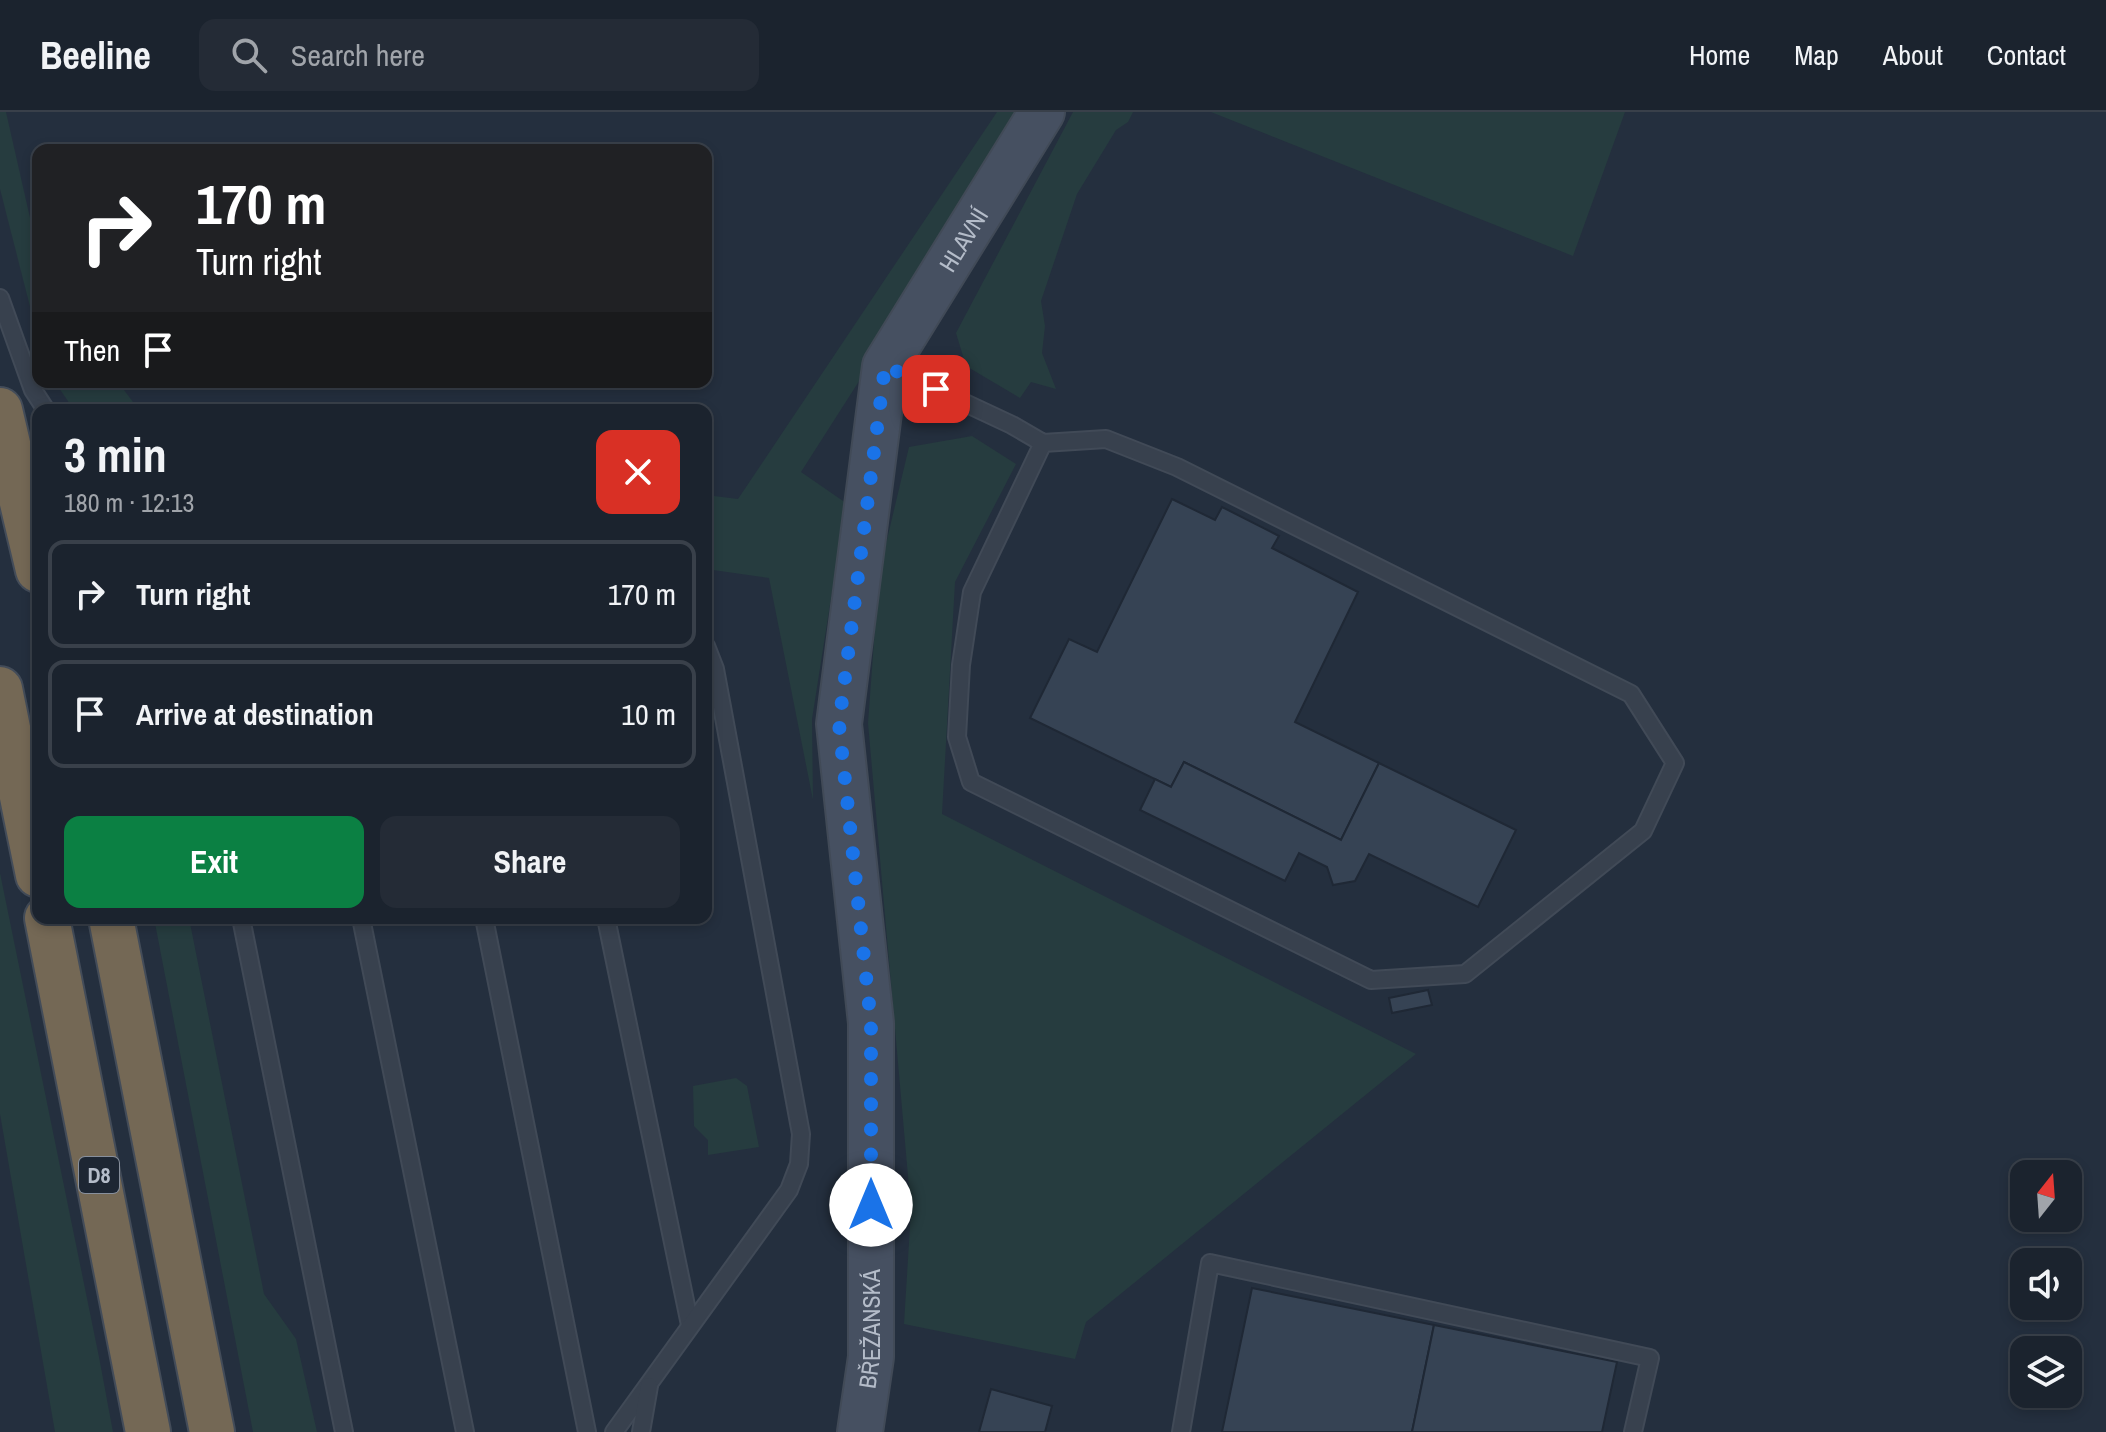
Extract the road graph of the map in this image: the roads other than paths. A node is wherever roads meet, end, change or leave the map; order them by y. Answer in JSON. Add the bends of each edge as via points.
{"nodes":[{"id":1,"x":1042,"y":112,"type":"edge"},
{"id":2,"x":0,"y":298,"type":"edge"},
{"id":3,"x":885,"y":366,"type":"junction"},
{"id":4,"x":32,"y":387,"type":"edge"},
{"id":5,"x":0,"y":410,"type":"edge"},
{"id":6,"x":1043,"y":443,"type":"junction"},
{"id":7,"x":32,"y":545,"type":"edge"},
{"id":8,"x":712,"y":661,"type":"edge"},
{"id":9,"x":0,"y":689,"type":"edge"},
{"id":10,"x":32,"y":846,"type":"edge"},
{"id":11,"x":48,"y":924,"type":"edge"},
{"id":12,"x":112,"y":924,"type":"edge"},
{"id":13,"x":242,"y":924,"type":"edge"},
{"id":14,"x":362,"y":924,"type":"edge"},
{"id":15,"x":485,"y":924,"type":"edge"},
{"id":16,"x":607,"y":924,"type":"edge"},
{"id":17,"x":690,"y":1325,"type":"junction"},
{"id":18,"x":650,"y":1382,"type":"junction"},
{"id":19,"x":148,"y":1432,"type":"edge"},
{"id":20,"x":212,"y":1432,"type":"edge"},
{"id":21,"x":344,"y":1432,"type":"edge"},
{"id":22,"x":465,"y":1432,"type":"edge"},
{"id":23,"x":587,"y":1432,"type":"edge"},
{"id":24,"x":614,"y":1432,"type":"edge"},
{"id":25,"x":641,"y":1432,"type":"edge"},
{"id":26,"x":860,"y":1432,"type":"edge"},
{"id":27,"x":1181,"y":1432,"type":"edge"},
{"id":28,"x":1633,"y":1432,"type":"edge"}],
"edges":[{"from":1,"to":3,"type":"street","name":"HLAVNÍ"},
{"from":2,"to":4,"type":"lane"},
{"from":3,"to":6,"type":"lane"},
{"from":3,"to":26,"type":"street","name":"BŘEŽANSKÁ","via":[[839,724],[871,1023],[871,1357]]},
{"from":5,"to":7,"type":"highway"},
{"from":6,"to":6,"type":"lane","via":[[972,592],[957,737],[971,782],[1371,980],[1465,974],[1643,831],[1675,763],[1631,694],[1177,467],[1106,439]]},
{"from":8,"to":17,"type":"lane","via":[[801,1134],[799,1164],[789,1190]]},
{"from":9,"to":10,"type":"highway"},
{"from":11,"to":19,"type":"highway","number":"D8"},
{"from":12,"to":20,"type":"highway"},
{"from":13,"to":21,"type":"lane"},
{"from":14,"to":22,"type":"lane"},
{"from":15,"to":23,"type":"lane"},
{"from":16,"to":17,"type":"lane"},
{"from":17,"to":18,"type":"lane"},
{"from":18,"to":24,"type":"lane"},
{"from":18,"to":25,"type":"lane"},
{"from":27,"to":28,"type":"lane","via":[[1210,1263],[1650,1358]]}]}
